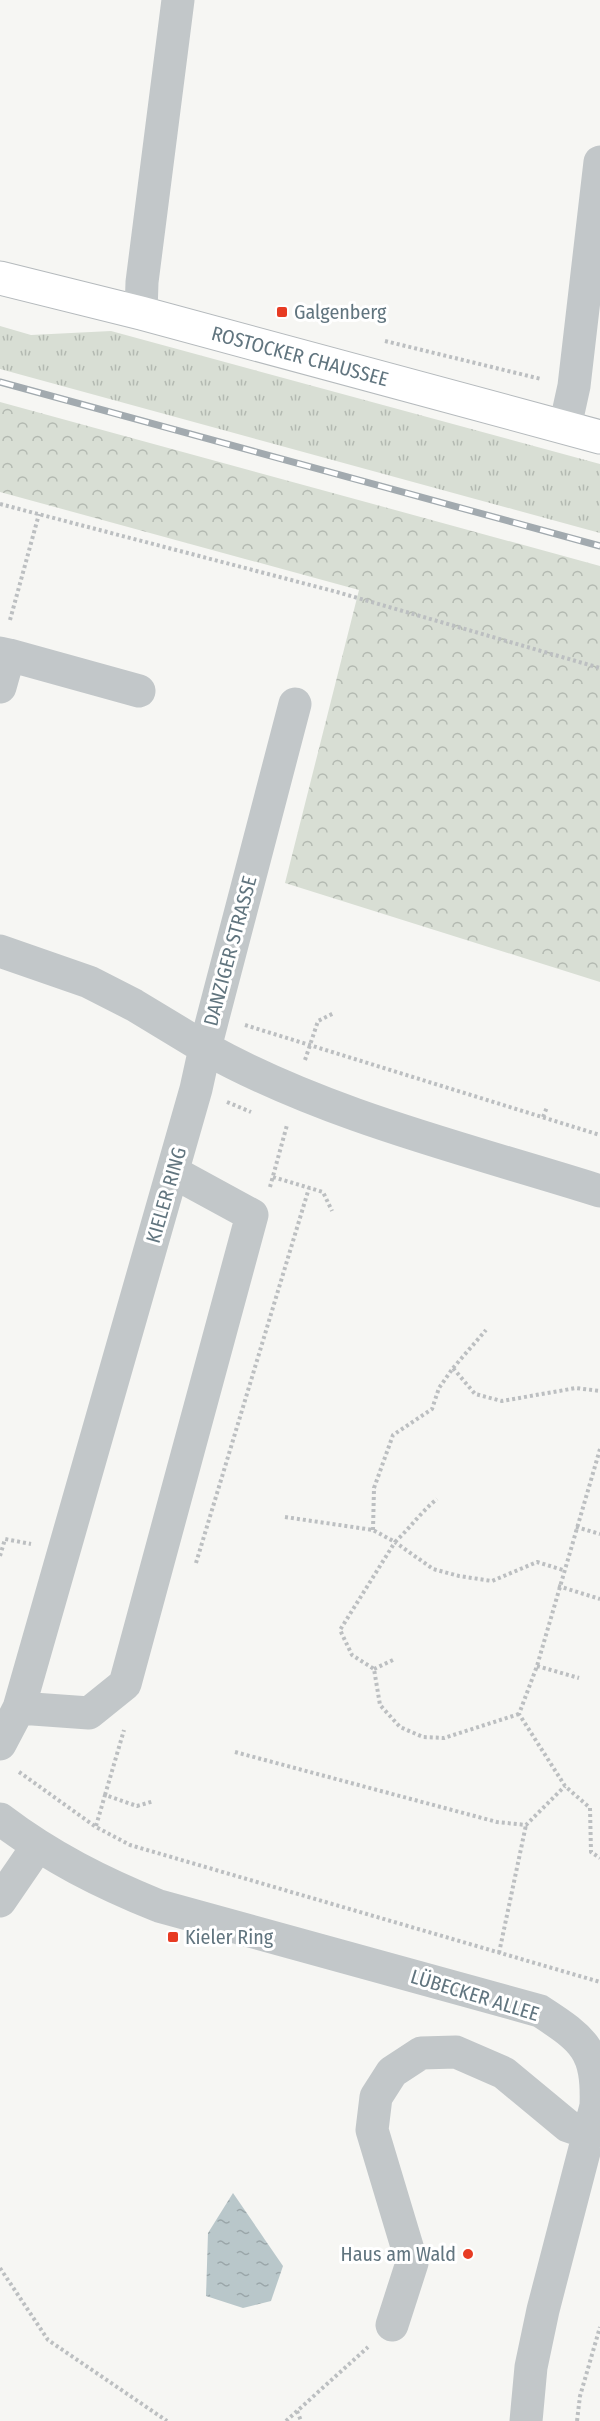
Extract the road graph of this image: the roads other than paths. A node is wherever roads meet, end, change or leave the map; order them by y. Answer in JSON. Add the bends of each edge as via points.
{"nodes":[{"id":1,"x":178,"y":0,"type":"edge"},
{"id":2,"x":600,"y":162,"type":"edge"},
{"id":3,"x":0,"y":278,"type":"edge"},
{"id":4,"x":141,"y":313,"type":"junction"},
{"id":5,"x":565,"y":427,"type":"junction"},
{"id":6,"x":600,"y":437,"type":"edge"},
{"id":7,"x":3,"y":654,"type":"edge"},
{"id":8,"x":0,"y":687,"type":"edge"},
{"id":9,"x":139,"y":691,"type":"dead end"},
{"id":10,"x":295,"y":704,"type":"dead end"},
{"id":11,"x":0,"y":951,"type":"edge"},
{"id":12,"x":205,"y":1048,"type":"junction"},
{"id":13,"x":173,"y":1172,"type":"junction"},
{"id":14,"x":600,"y":1191,"type":"edge"},
{"id":15,"x":19,"y":1708,"type":"junction"},
{"id":16,"x":5,"y":1755,"type":"edge"},
{"id":17,"x":0,"y":1819,"type":"edge"},
{"id":18,"x":37,"y":1847,"type":"junction"},
{"id":19,"x":0,"y":1900,"type":"edge"},
{"id":20,"x":593,"y":2046,"type":"edge"},
{"id":21,"x":591,"y":2134,"type":"junction"},
{"id":22,"x":392,"y":2325,"type":"road end"},
{"id":23,"x":526,"y":2421,"type":"edge"}],
"edges":[{"from":1,"to":4,"type":"street"},
{"from":2,"to":5,"type":"street","via":[[574,386]]},
{"from":3,"to":4,"type":"main road","name":"ROSTOCKER CHAUSSEE"},
{"from":4,"to":5,"type":"main road","name":"ROSTOCKER CHAUSSEE"},
{"from":5,"to":6,"type":"main road","name":"ROSTOCKER CHAUSSEE"},
{"from":7,"to":8,"type":"street"},
{"from":7,"to":9,"type":"street"},
{"from":10,"to":12,"type":"street","name":"DANZIGER STRASSE"},
{"from":11,"to":12,"type":"street","name":"DANZIGER STRASSE","via":[[89,982]]},
{"from":12,"to":13,"type":"street","name":"KIELER RING"},
{"from":12,"to":14,"type":"street","via":[[252,1074],[329,1105]]},
{"from":13,"to":15,"type":"street","name":"KIELER RING"},
{"from":13,"to":15,"type":"street","via":[[252,1215],[125,1684],[89,1713]]},
{"from":15,"to":16,"type":"street","name":"KIELER RING"},
{"from":17,"to":18,"type":"street","name":"LÜBECKER ALLEE"},
{"from":18,"to":19,"type":"street"},
{"from":18,"to":20,"type":"street","name":"LÜBECKER ALLEE","via":[[104,1884],[159,1906],[540,2011]]},
{"from":20,"to":21,"type":"street","name":"LÜBECKER ALLEE","via":[[597,2077]]},
{"from":21,"to":22,"type":"street","via":[[568,2126],[504,2073],[456,2052],[421,2053],[392,2072],[376,2097],[372,2130],[412,2263]]},
{"from":21,"to":23,"type":"street","name":"LÜBECKER ALLEE","via":[[543,2310],[531,2367]]}]}
